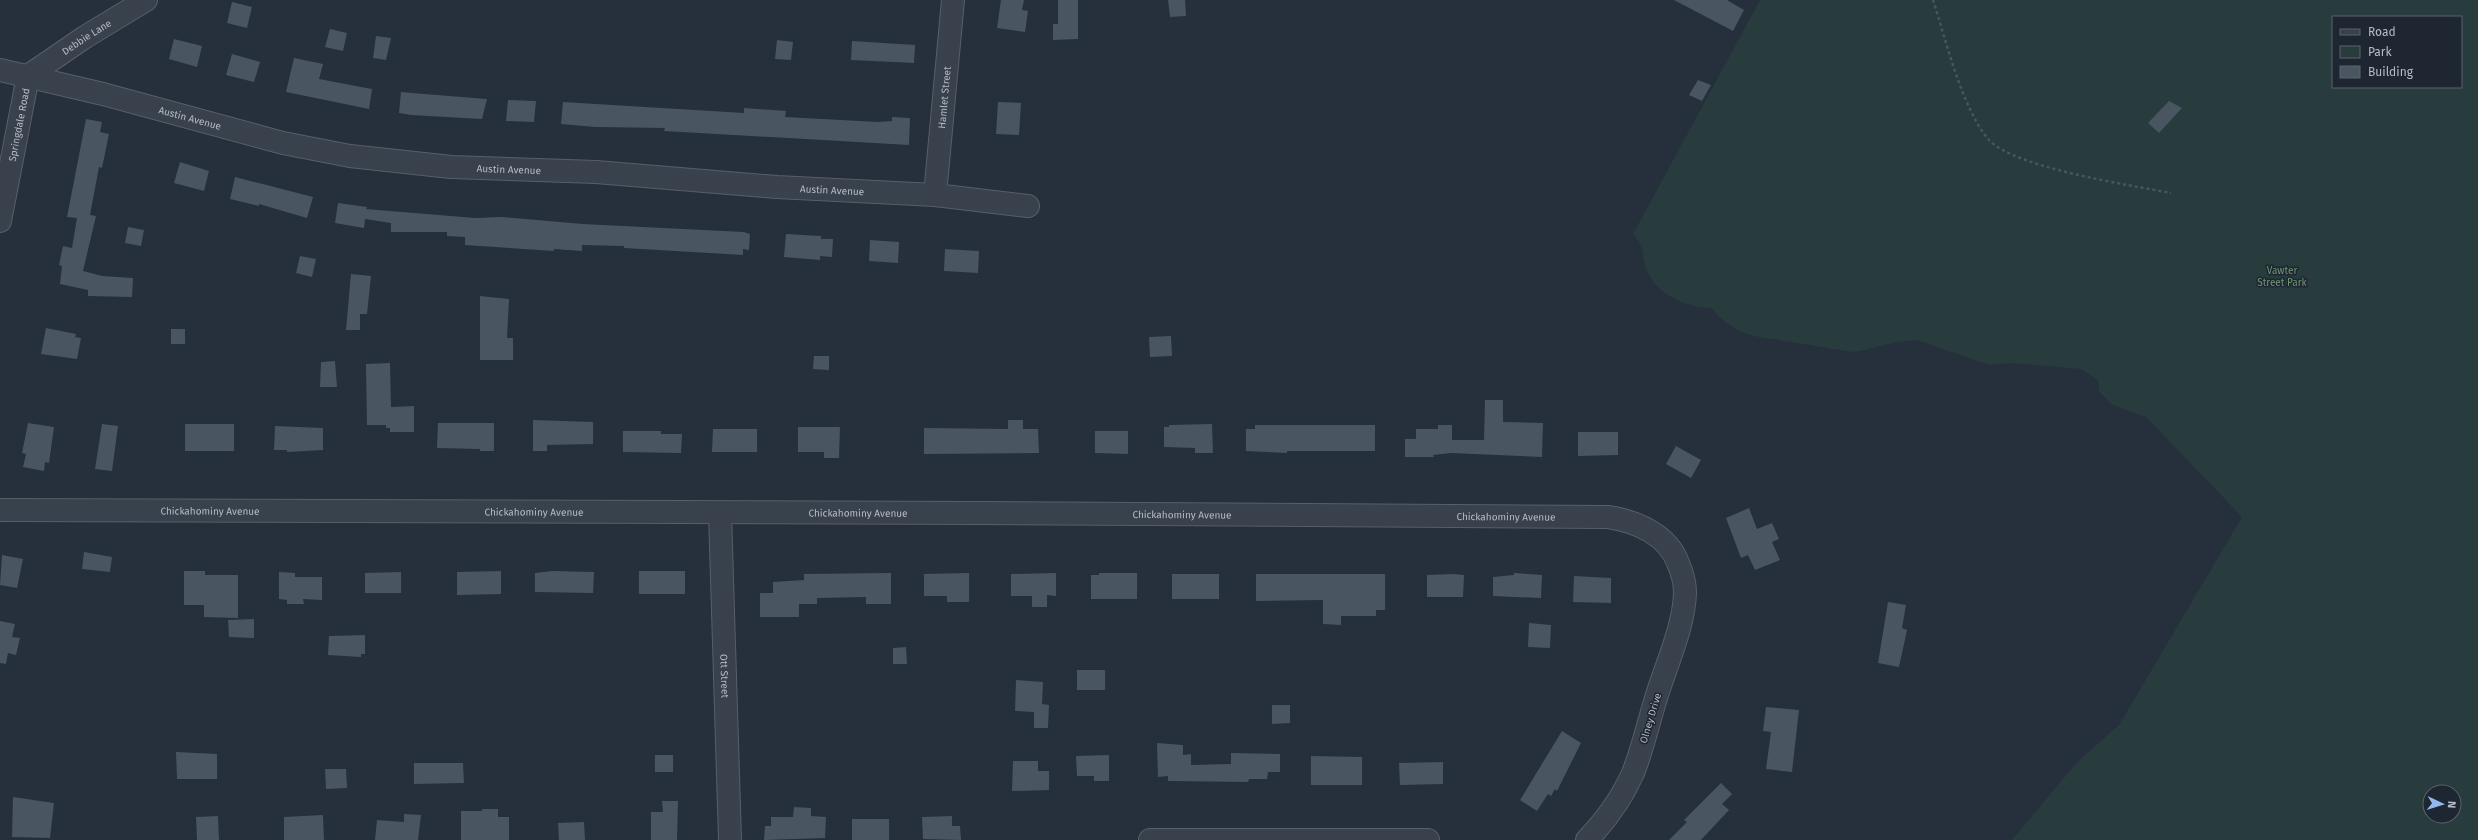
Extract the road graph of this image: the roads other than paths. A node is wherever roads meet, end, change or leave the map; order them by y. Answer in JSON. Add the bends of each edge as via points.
{"nodes":[{"id":1,"x":146,"y":0,"type":"edge"},
{"id":2,"x":953,"y":0,"type":"edge"},
{"id":3,"x":0,"y":70,"type":"edge"},
{"id":4,"x":28,"y":76,"type":"junction"},
{"id":5,"x":935,"y":195,"type":"junction"},
{"id":6,"x":1028,"y":206,"type":"dead end"},
{"id":7,"x":0,"y":221,"type":"edge"},
{"id":8,"x":0,"y":510,"type":"edge"},
{"id":9,"x":720,"y":512,"type":"junction"},
{"id":10,"x":1683,"y":583,"type":"joint"},
{"id":11,"x":730,"y":840,"type":"edge"},
{"id":12,"x":1150,"y":840,"type":"edge"},
{"id":13,"x":1428,"y":840,"type":"edge"},
{"id":14,"x":1587,"y":840,"type":"edge"}],
"edges":[{"from":1,"to":4,"type":"street","name":"Debbie Lane"},
{"from":2,"to":5,"type":"street","name":"Hamlet Street"},
{"from":3,"to":4,"type":"street","name":"Austin Avenue"},
{"from":4,"to":5,"type":"street","name":"Austin Avenue","via":[[283,143],[350,156],[451,167],[596,172],[777,187]]},
{"from":4,"to":7,"type":"street","name":"Springdale Road"},
{"from":5,"to":6,"type":"street","name":"Austin Avenue"},
{"from":8,"to":9,"type":"street","name":"Chickahominy Avenue"},
{"from":9,"to":10,"type":"street","name":"Chickahominy Avenue","via":[[1608,517],[1623,519],[1657,536],[1671,550],[1678,562]]},
{"from":9,"to":11,"type":"street","name":"Ott Street"},
{"from":10,"to":14,"type":"street","name":"Olney Drive","via":[[1685,591],[1678,627],[1633,772],[1617,802]]},
{"from":12,"to":13,"type":"street"}]}
